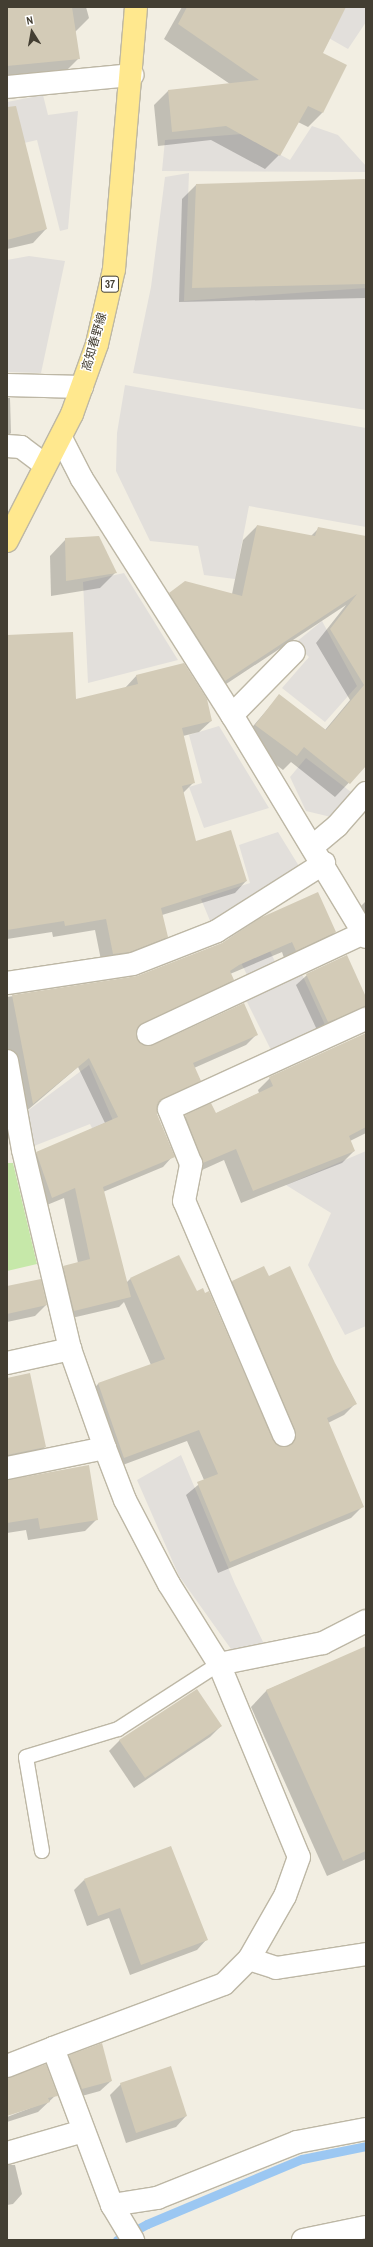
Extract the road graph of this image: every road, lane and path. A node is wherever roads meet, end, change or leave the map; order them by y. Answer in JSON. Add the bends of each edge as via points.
{"nodes":[{"id":1,"x":136,"y":7,"type":"edge"},
{"id":2,"x":132,"y":75,"type":"junction"},
{"id":3,"x":7,"y":87,"type":"edge"},
{"id":4,"x":7,"y":385,"type":"edge"},
{"id":5,"x":82,"y":387,"type":"junction"},
{"id":6,"x":62,"y":438,"type":"junction"},
{"id":7,"x":7,"y":446,"type":"edge"},
{"id":8,"x":45,"y":465,"type":"junction"},
{"id":9,"x":7,"y":541,"type":"edge"},
{"id":10,"x":294,"y":652,"type":"dead end"},
{"id":11,"x":232,"y":715,"type":"junction"},
{"id":12,"x":366,"y":794,"type":"edge"},
{"id":13,"x":318,"y":855,"type":"junction"},
{"id":14,"x":365,"y":935,"type":"edge"},
{"id":15,"x":7,"y":983,"type":"edge"},
{"id":16,"x":366,"y":1018,"type":"edge"},
{"id":17,"x":148,"y":1034,"type":"dead end"},
{"id":18,"x":7,"y":1061,"type":"edge"},
{"id":19,"x":70,"y":1349,"type":"junction"},
{"id":20,"x":7,"y":1363,"type":"edge"},
{"id":21,"x":284,"y":1435,"type":"dead end"},
{"id":22,"x":106,"y":1448,"type":"junction"},
{"id":23,"x":7,"y":1468,"type":"edge"},
{"id":24,"x":366,"y":1621,"type":"edge"},
{"id":25,"x":219,"y":1664,"type":"junction"},
{"id":26,"x":42,"y":1851,"type":"dead end"},
{"id":27,"x":366,"y":1954,"type":"edge"},
{"id":28,"x":249,"y":1959,"type":"junction"},
{"id":29,"x":52,"y":2048,"type":"junction"},
{"id":30,"x":7,"y":2066,"type":"edge"},
{"id":31,"x":366,"y":2129,"type":"edge"},
{"id":32,"x":83,"y":2131,"type":"junction"},
{"id":33,"x":7,"y":2153,"type":"edge"},
{"id":34,"x":112,"y":2205,"type":"junction"},
{"id":35,"x":366,"y":2227,"type":"edge"},
{"id":36,"x":133,"y":2240,"type":"edge"},
{"id":37,"x":303,"y":2240,"type":"edge"}],
"edges":[{"from":1,"to":2,"type":"main road","name":"高知春野線","number":"37"},
{"from":2,"to":3,"type":"street"},
{"from":2,"to":5,"type":"main road","name":"高知春野線","number":"37","via":[[114,268],[97,344]]},
{"from":4,"to":5,"type":"street"},
{"from":5,"to":6,"type":"main road","name":"高知春野線","number":"37"},
{"from":6,"to":8,"type":"main road","name":"高知春野線","number":"37"},
{"from":6,"to":11,"type":"street","via":[[82,479]]},
{"from":7,"to":8,"type":"street","via":[[21,446]]},
{"from":8,"to":9,"type":"main road","name":"高知春野線","number":"37"},
{"from":10,"to":11,"type":"street"},
{"from":11,"to":13,"type":"street"},
{"from":12,"to":13,"type":"street","via":[[337,826]]},
{"from":13,"to":14,"type":"street"},
{"from":13,"to":15,"type":"street","via":[[217,931],[133,964]]},
{"from":14,"to":17,"type":"street"},
{"from":16,"to":21,"type":"street","via":[[169,1109],[191,1164],[184,1201]]},
{"from":18,"to":19,"type":"street","via":[[23,1150]]},
{"from":19,"to":20,"type":"street"},
{"from":19,"to":22,"type":"street"},
{"from":22,"to":23,"type":"street"},
{"from":22,"to":25,"type":"street","via":[[125,1500],[169,1584]]},
{"from":24,"to":25,"type":"street","via":[[323,1643]]},
{"from":25,"to":26,"type":"lane","via":[[118,1729],[26,1757]]},
{"from":25,"to":28,"type":"street","via":[[299,1857],[285,1896]]},
{"from":27,"to":28,"type":"street","via":[[276,1968]]},
{"from":28,"to":29,"type":"street","via":[[224,1984]]},
{"from":29,"to":30,"type":"street"},
{"from":29,"to":32,"type":"street"},
{"from":31,"to":34,"type":"street","via":[[297,2142],[157,2198]]},
{"from":32,"to":33,"type":"street"},
{"from":32,"to":34,"type":"street"},
{"from":34,"to":36,"type":"street"},
{"from":35,"to":37,"type":"street"}]}
